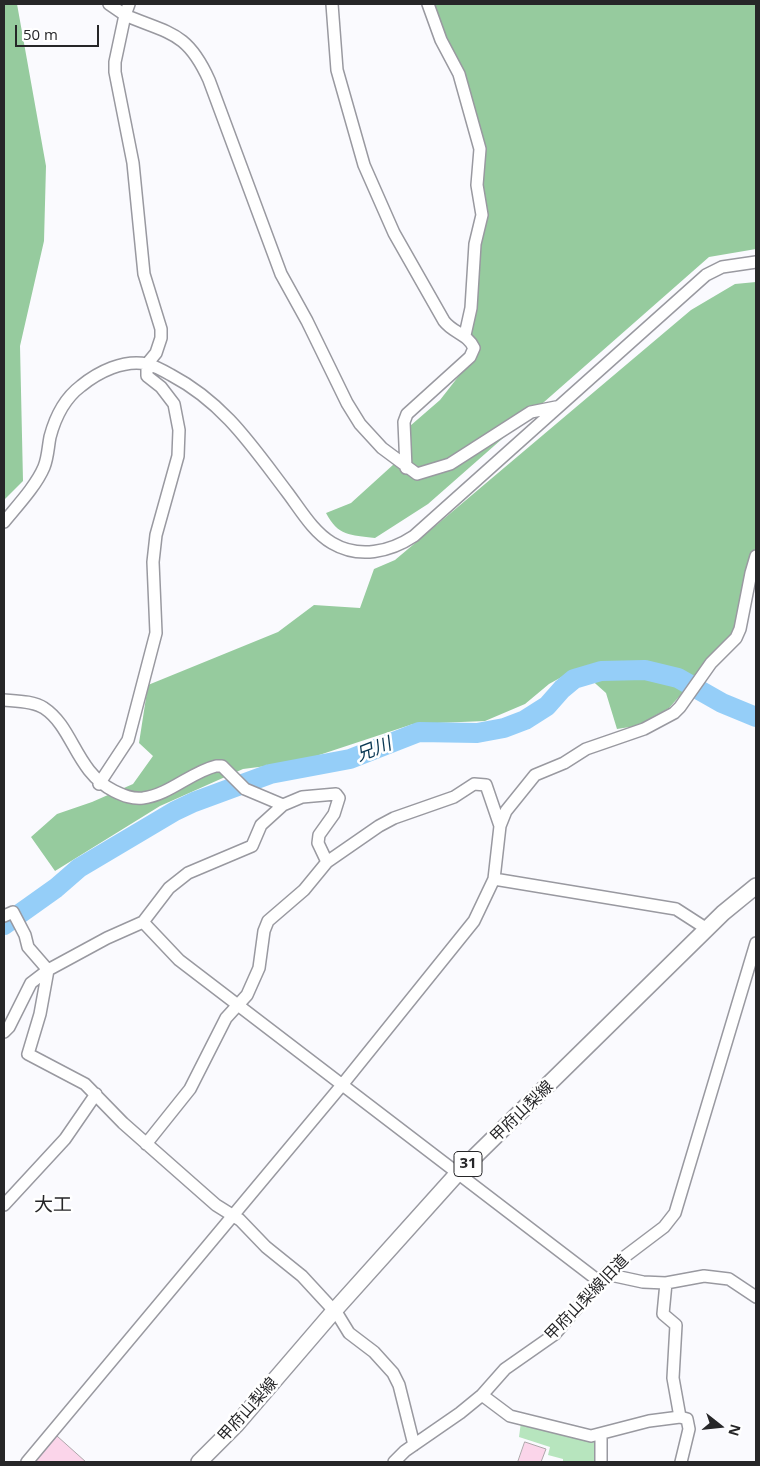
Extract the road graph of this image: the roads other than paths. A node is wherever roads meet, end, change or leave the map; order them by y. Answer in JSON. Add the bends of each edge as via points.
{"nodes":[{"id":1,"x":109,"y":4,"type":"edge"},
{"id":2,"x":332,"y":4,"type":"edge"},
{"id":3,"x":428,"y":4,"type":"edge"},
{"id":4,"x":127,"y":9,"type":"edge"},
{"id":5,"x":756,"y":262,"type":"edge"},
{"id":6,"x":465,"y":336,"type":"junction"},
{"id":7,"x":147,"y":364,"type":"junction"},
{"id":8,"x":557,"y":406,"type":"junction"},
{"id":9,"x":406,"y":468,"type":"junction"},
{"id":10,"x":4,"y":522,"type":"edge"},
{"id":11,"x":756,"y":556,"type":"edge"},
{"id":12,"x":4,"y":700,"type":"edge"},
{"id":13,"x":99,"y":784,"type":"junction"},
{"id":14,"x":283,"y":805,"type":"junction"},
{"id":15,"x":500,"y":826,"type":"junction"},
{"id":16,"x":327,"y":862,"type":"junction"},
{"id":17,"x":494,"y":879,"type":"junction"},
{"id":18,"x":756,"y":886,"type":"edge"},
{"id":19,"x":8,"y":914,"type":"edge"},
{"id":20,"x":143,"y":922,"type":"junction"},
{"id":21,"x":707,"y":929,"type":"junction"},
{"id":22,"x":756,"y":943,"type":"edge"},
{"id":23,"x":48,"y":970,"type":"junction"},
{"id":24,"x":239,"y":1005,"type":"junction"},
{"id":25,"x":4,"y":1032,"type":"edge"},
{"id":26,"x":342,"y":1085,"type":"junction"},
{"id":27,"x":96,"y":1094,"type":"junction"},
{"id":28,"x":146,"y":1144,"type":"junction"},
{"id":29,"x":457,"y":1174,"type":"junction"},
{"id":30,"x":4,"y":1205,"type":"edge"},
{"id":31,"x":233,"y":1216,"type":"junction"},
{"id":32,"x":603,"y":1278,"type":"junction"},
{"id":33,"x":666,"y":1283,"type":"junction"},
{"id":34,"x":756,"y":1297,"type":"edge"},
{"id":35,"x":334,"y":1311,"type":"junction"},
{"id":36,"x":482,"y":1395,"type":"junction"},
{"id":37,"x":680,"y":1417,"type":"junction"},
{"id":38,"x":601,"y":1434,"type":"junction"},
{"id":39,"x":414,"y":1445,"type":"junction"},
{"id":40,"x":27,"y":1462,"type":"edge"},
{"id":41,"x":199,"y":1462,"type":"edge"},
{"id":42,"x":394,"y":1462,"type":"edge"},
{"id":43,"x":601,"y":1462,"type":"edge"},
{"id":44,"x":681,"y":1462,"type":"edge"}],
"edges":[{"from":1,"to":4,"type":"street"},
{"from":2,"to":6,"type":"street","via":[[337,70],[364,165],[394,234],[444,321],[453,331]]},
{"from":3,"to":6,"type":"street","via":[[441,40],[459,74],[480,149],[477,185],[482,215],[475,244]]},
{"from":4,"to":7,"type":"street","via":[[115,72],[134,163],[144,274],[162,338]]},
{"from":4,"to":9,"type":"street","via":[[182,39],[199,59],[281,274],[353,415],[382,448]]},
{"from":5,"to":8,"type":"street","via":[[722,267],[706,275]]},
{"from":6,"to":9,"type":"street","via":[[474,348],[470,357],[407,414],[404,422]]},
{"from":7,"to":8,"type":"street","via":[[177,378],[226,414],[319,532],[332,543],[356,552],[383,550],[414,536]]},
{"from":7,"to":10,"type":"street","via":[[100,371],[78,387],[60,411],[43,468]]},
{"from":7,"to":13,"type":"street","via":[[147,376],[174,404],[179,430],[178,456],[156,535],[153,562],[156,633],[128,740]]},
{"from":8,"to":9,"type":"street","via":[[531,412],[450,464],[417,474]]},
{"from":11,"to":15,"type":"street","via":[[736,638],[711,663],[680,707],[644,729],[586,749],[535,775],[506,811]]},
{"from":12,"to":13,"type":"street","via":[[46,709]]},
{"from":13,"to":14,"type":"street","via":[[124,796],[145,798],[208,768],[222,766],[246,789]]},
{"from":14,"to":16,"type":"street","via":[[302,797],[336,794],[339,798],[334,814],[319,835],[318,843]]},
{"from":14,"to":20,"type":"street","via":[[261,825],[252,846],[188,873],[169,888]]},
{"from":15,"to":16,"type":"street","via":[[486,785],[474,784],[454,797],[394,818]]},
{"from":15,"to":17,"type":"street"},
{"from":16,"to":24,"type":"street","via":[[304,890],[268,921],[259,968]]},
{"from":17,"to":21,"type":"street","via":[[676,909]]},
{"from":17,"to":26,"type":"street","via":[[474,920]]},
{"from":18,"to":21,"type":"main road","name":"甲府山梨線","number":"31"},
{"from":19,"to":23,"type":"street","via":[[25,935],[28,947]]},
{"from":20,"to":23,"type":"street"},
{"from":20,"to":24,"type":"street","via":[[179,960]]},
{"from":21,"to":29,"type":"main road","name":"甲府山梨線","number":"31"},
{"from":22,"to":32,"type":"street","name":"甲府山梨線旧道","via":[[675,1213],[664,1227],[619,1261]]},
{"from":23,"to":25,"type":"street","via":[[31,983]]},
{"from":23,"to":27,"type":"street","via":[[28,1054],[80,1081]]},
{"from":24,"to":26,"type":"street"},
{"from":24,"to":28,"type":"street","via":[[226,1018],[190,1089]]},
{"from":26,"to":29,"type":"street"},
{"from":26,"to":31,"type":"street"},
{"from":27,"to":28,"type":"street"},
{"from":27,"to":30,"type":"street","via":[[65,1139]]},
{"from":28,"to":31,"type":"street"},
{"from":29,"to":32,"type":"street"},
{"from":29,"to":35,"type":"main road","name":"甲府山梨線","number":"31"},
{"from":31,"to":35,"type":"street","via":[[302,1276]]},
{"from":31,"to":40,"type":"street"},
{"from":32,"to":33,"type":"street"},
{"from":32,"to":36,"type":"street","name":"甲府山梨線旧道","via":[[555,1334],[504,1369]]},
{"from":33,"to":34,"type":"street","via":[[704,1276],[729,1279]]},
{"from":33,"to":37,"type":"street","via":[[663,1314],[676,1325],[673,1378]]},
{"from":35,"to":39,"type":"street","via":[[350,1334],[374,1352],[393,1373]]},
{"from":35,"to":41,"type":"main road","name":"甲府山梨線","number":"31","via":[[242,1418]]},
{"from":36,"to":38,"type":"street","via":[[510,1416],[591,1436]]},
{"from":36,"to":39,"type":"street","name":"甲府山梨線旧道"},
{"from":37,"to":38,"type":"street","via":[[649,1421]]},
{"from":37,"to":44,"type":"street","via":[[687,1419],[689,1429]]},
{"from":38,"to":43,"type":"street"},
{"from":39,"to":42,"type":"street","name":"甲府山梨線旧道"}]}
